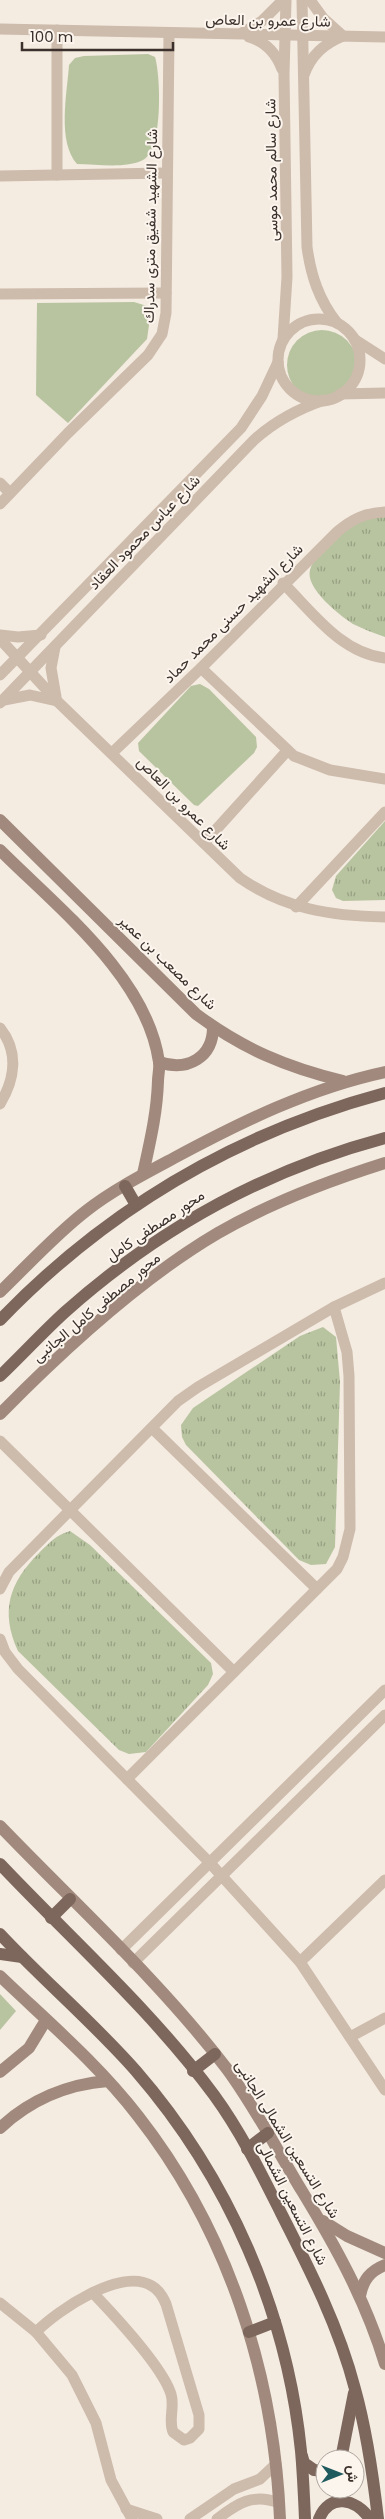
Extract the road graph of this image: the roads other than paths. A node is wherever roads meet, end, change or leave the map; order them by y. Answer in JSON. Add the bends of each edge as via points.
{"nodes":[{"id":1,"x":284,"y":0,"type":"edge"},
{"id":2,"x":302,"y":0,"type":"edge"},
{"id":3,"x":310,"y":0,"type":"edge"},
{"id":4,"x":0,"y":29,"type":"edge"},
{"id":5,"x":57,"y":30,"type":"junction"},
{"id":6,"x":169,"y":34,"type":"junction"},
{"id":7,"x":240,"y":34,"type":"junction"},
{"id":8,"x":285,"y":35,"type":"junction"},
{"id":9,"x":302,"y":35,"type":"junction"},
{"id":10,"x":343,"y":36,"type":"junction"},
{"id":11,"x":385,"y":37,"type":"edge"},
{"id":12,"x":284,"y":74,"type":"junction"},
{"id":13,"x":302,"y":78,"type":"junction"},
{"id":14,"x":166,"y":173,"type":"junction"},
{"id":15,"x":57,"y":175,"type":"junction"},
{"id":16,"x":0,"y":176,"type":"edge"},
{"id":17,"x":166,"y":293,"type":"junction"},
{"id":18,"x":0,"y":294,"type":"edge"},
{"id":19,"x":337,"y":323,"type":"junction"},
{"id":20,"x":283,"y":339,"type":"junction"},
{"id":21,"x":354,"y":339,"type":"junction"},
{"id":22,"x":385,"y":359,"type":"edge"},
{"id":23,"x":278,"y":362,"type":"junction"},
{"id":24,"x":385,"y":392,"type":"edge"},
{"id":25,"x":340,"y":394,"type":"junction"},
{"id":26,"x":324,"y":400,"type":"junction"},
{"id":27,"x":0,"y":484,"type":"edge"},
{"id":28,"x":10,"y":493,"type":"junction"},
{"id":29,"x":0,"y":504,"type":"edge"},
{"id":30,"x":385,"y":512,"type":"edge"},
{"id":31,"x":283,"y":584,"type":"junction"},
{"id":32,"x":0,"y":635,"type":"edge"},
{"id":33,"x":41,"y":635,"type":"junction"},
{"id":34,"x":0,"y":639,"type":"edge"},
{"id":35,"x":56,"y":646,"type":"junction"},
{"id":36,"x":18,"y":657,"type":"junction"},
{"id":37,"x":385,"y":658,"type":"edge"},
{"id":38,"x":201,"y":668,"type":"junction"},
{"id":39,"x":31,"y":671,"type":"junction"},
{"id":40,"x":0,"y":675,"type":"edge"},
{"id":41,"x":1,"y":702,"type":"edge"},
{"id":42,"x":57,"y":702,"type":"junction"},
{"id":43,"x":288,"y":751,"type":"junction"},
{"id":44,"x":112,"y":753,"type":"junction"},
{"id":45,"x":385,"y":779,"type":"edge"},
{"id":46,"x":385,"y":812,"type":"edge"},
{"id":47,"x":0,"y":820,"type":"edge"},
{"id":48,"x":204,"y":843,"type":"junction"},
{"id":49,"x":0,"y":850,"type":"edge"},
{"id":50,"x":296,"y":907,"type":"junction"},
{"id":51,"x":385,"y":917,"type":"edge"},
{"id":52,"x":213,"y":1027,"type":"junction"},
{"id":53,"x":0,"y":1028,"type":"edge"},
{"id":54,"x":159,"y":1062,"type":"junction"},
{"id":55,"x":385,"y":1072,"type":"edge"},
{"id":56,"x":343,"y":1082,"type":"junction"},
{"id":57,"x":385,"y":1093,"type":"edge"},
{"id":58,"x":0,"y":1104,"type":"edge"},
{"id":59,"x":385,"y":1138,"type":"edge"},
{"id":60,"x":385,"y":1163,"type":"edge"},
{"id":61,"x":144,"y":1174,"type":"junction"},
{"id":62,"x":125,"y":1186,"type":"junction"},
{"id":63,"x":136,"y":1205,"type":"junction"},
{"id":64,"x":385,"y":1283,"type":"edge"},
{"id":65,"x":0,"y":1292,"type":"edge"},
{"id":66,"x":334,"y":1306,"type":"junction"},
{"id":67,"x":0,"y":1320,"type":"edge"},
{"id":68,"x":0,"y":1376,"type":"edge"},
{"id":69,"x":0,"y":1414,"type":"edge"},
{"id":70,"x":152,"y":1428,"type":"junction"},
{"id":71,"x":0,"y":1441,"type":"edge"},
{"id":72,"x":70,"y":1510,"type":"junction"},
{"id":73,"x":0,"y":1589,"type":"edge"},
{"id":74,"x":317,"y":1589,"type":"junction"},
{"id":75,"x":0,"y":1639,"type":"edge"},
{"id":76,"x":234,"y":1672,"type":"junction"},
{"id":77,"x":385,"y":1690,"type":"edge"},
{"id":78,"x":385,"y":1715,"type":"edge"},
{"id":79,"x":127,"y":1780,"type":"junction"},
{"id":80,"x":0,"y":1826,"type":"edge"},
{"id":81,"x":210,"y":1863,"type":"junction"},
{"id":82,"x":0,"y":1864,"type":"edge"},
{"id":83,"x":221,"y":1876,"type":"junction"},
{"id":84,"x":385,"y":1880,"type":"edge"},
{"id":85,"x":70,"y":1899,"type":"junction"},
{"id":86,"x":51,"y":1918,"type":"junction"},
{"id":87,"x":0,"y":1934,"type":"edge"},
{"id":88,"x":121,"y":1950,"type":"junction"},
{"id":89,"x":0,"y":1954,"type":"edge"},
{"id":90,"x":22,"y":1957,"type":"junction"},
{"id":91,"x":300,"y":1962,"type":"junction"},
{"id":92,"x":133,"y":1963,"type":"junction"},
{"id":93,"x":0,"y":1976,"type":"edge"},
{"id":94,"x":385,"y":2018,"type":"edge"},
{"id":95,"x":46,"y":2020,"type":"junction"},
{"id":96,"x":350,"y":2037,"type":"junction"},
{"id":97,"x":215,"y":2054,"type":"junction"},
{"id":98,"x":194,"y":2071,"type":"junction"},
{"id":99,"x":0,"y":2072,"type":"edge"},
{"id":100,"x":108,"y":2081,"type":"junction"},
{"id":101,"x":385,"y":2090,"type":"edge"},
{"id":102,"x":0,"y":2128,"type":"edge"},
{"id":103,"x":268,"y":2133,"type":"junction"},
{"id":104,"x":247,"y":2149,"type":"junction"},
{"id":105,"x":318,"y":2216,"type":"junction"},
{"id":106,"x":385,"y":2253,"type":"edge"},
{"id":107,"x":385,"y":2264,"type":"edge"},
{"id":108,"x":92,"y":2293,"type":"junction"},
{"id":109,"x":360,"y":2296,"type":"junction"},
{"id":110,"x":0,"y":2303,"type":"edge"},
{"id":111,"x":275,"y":2322,"type":"junction"},
{"id":112,"x":36,"y":2332,"type":"junction"},
{"id":113,"x":250,"y":2332,"type":"junction"},
{"id":114,"x":385,"y":2364,"type":"edge"},
{"id":115,"x":355,"y":2388,"type":"junction"},
{"id":116,"x":342,"y":2449,"type":"edge"},
{"id":117,"x":301,"y":2451,"type":"junction"},
{"id":118,"x":276,"y":2464,"type":"junction"},
{"id":119,"x":315,"y":2470,"type":"edge"},
{"id":120,"x":241,"y":2486,"type":"junction"},
{"id":121,"x":247,"y":2500,"type":"junction"},
{"id":122,"x":279,"y":2503,"type":"junction"},
{"id":123,"x":129,"y":2514,"type":"edge"},
{"id":124,"x":156,"y":2519,"type":"edge"},
{"id":125,"x":190,"y":2519,"type":"edge"},
{"id":126,"x":217,"y":2519,"type":"edge"},
{"id":127,"x":280,"y":2519,"type":"edge"},
{"id":128,"x":305,"y":2519,"type":"edge"},
{"id":129,"x":319,"y":2519,"type":"edge"},
{"id":130,"x":370,"y":2519,"type":"edge"},
{"id":131,"x":378,"y":2519,"type":"edge"}],
"edges":[{"from":1,"to":7,"type":"street","via":[[262,21]]},
{"from":1,"to":8,"type":"street","name":"شارع سالم محمد موسى"},
{"from":2,"to":9,"type":"street"},
{"from":3,"to":10,"type":"street","via":[[323,18]]},
{"from":4,"to":5,"type":"street","name":"شارع عمرو بن العاص"},
{"from":5,"to":6,"type":"street","name":"شارع عمرو بن العاص"},
{"from":5,"to":15,"type":"street"},
{"from":6,"to":7,"type":"street","name":"شارع عمرو بن العاص"},
{"from":6,"to":14,"type":"street","name":"شارع الشهيد شفيق مترى سدراك"},
{"from":7,"to":8,"type":"street","name":"شارع عمرو بن العاص"},
{"from":7,"to":12,"type":"street","via":[[264,43],[273,52]]},
{"from":8,"to":9,"type":"street","name":"شارع عمرو بن العاص"},
{"from":8,"to":12,"type":"street","name":"شارع سالم محمد موسى"},
{"from":9,"to":10,"type":"street","name":"شارع عمرو بن العاص"},
{"from":9,"to":13,"type":"street"},
{"from":10,"to":11,"type":"street","name":"شارع عمرو بن العاص"},
{"from":10,"to":13,"type":"street","via":[[317,52]]},
{"from":12,"to":20,"type":"street","name":"شارع سالم محمد موسى","via":[[288,277]]},
{"from":13,"to":19,"type":"street","via":[[309,264],[326,309]]},
{"from":14,"to":15,"type":"street"},
{"from":14,"to":17,"type":"street","name":"شارع الشهيد شفيق مترى سدراك"},
{"from":15,"to":16,"type":"street"},
{"from":17,"to":18,"type":"street"},
{"from":17,"to":28,"type":"street","name":"شارع الشهيد شفيق مترى سدراك","via":[[165,324],[148,355]]},
{"from":19,"to":20,"type":"street","via":[[313,319],[296,326]]},
{"from":19,"to":21,"type":"street"},
{"from":20,"to":23,"type":"street"},
{"from":21,"to":22,"type":"street"},
{"from":21,"to":25,"type":"street","via":[[358,370]]},
{"from":23,"to":26,"type":"street","via":[[281,375],[293,391],[311,400]]},
{"from":23,"to":33,"type":"street","name":"شارع عباس محمود العقاد","via":[[266,389],[240,428]]},
{"from":24,"to":25,"type":"street"},
{"from":25,"to":26,"type":"street"},
{"from":26,"to":35,"type":"street","name":"شارع عباس محمود العقاد","via":[[270,425]]},
{"from":27,"to":28,"type":"street"},
{"from":28,"to":29,"type":"street","name":"شارع الشهيد شفيق مترى سدراك"},
{"from":30,"to":31,"type":"street","name":"شارع الشهيد حسنى محمد حماد","via":[[366,514],[345,525]]},
{"from":31,"to":37,"type":"street","via":[[340,640],[359,652]]},
{"from":31,"to":38,"type":"street","name":"شارع الشهيد حسنى محمد حماد"},
{"from":32,"to":33,"type":"street"},
{"from":33,"to":36,"type":"street","name":"شارع عباس محمود العقاد"},
{"from":34,"to":36,"type":"street","name":"شارع عمرو بن العاص"},
{"from":35,"to":39,"type":"street","name":"شارع عباس محمود العقاد"},
{"from":35,"to":42,"type":"street","via":[[51,668]]},
{"from":36,"to":39,"type":"street","name":"شارع عمرو بن العاص"},
{"from":36,"to":40,"type":"street","name":"شارع عباس محمود العقاد"},
{"from":38,"to":43,"type":"street"},
{"from":38,"to":44,"type":"street","name":"شارع الشهيد حسنى محمد حماد"},
{"from":39,"to":41,"type":"street","name":"شارع عباس محمود العقاد"},
{"from":39,"to":42,"type":"street","name":"شارع عمرو بن العاص"},
{"from":41,"to":42,"type":"street","via":[[30,695]]},
{"from":42,"to":44,"type":"street","name":"شارع عمرو بن العاص"},
{"from":43,"to":45,"type":"street","via":[[315,766]]},
{"from":43,"to":48,"type":"street"},
{"from":44,"to":48,"type":"street","name":"شارع عمرو بن العاص"},
{"from":46,"to":50,"type":"street"},
{"from":47,"to":52,"type":"street","name":"شارع مصعب بن عمير","via":[[180,1000]]},
{"from":48,"to":50,"type":"street","name":"شارع عمرو بن العاص","via":[[240,878],[266,895]]},
{"from":49,"to":54,"type":"street","via":[[119,971],[143,1012]]},
{"from":50,"to":51,"type":"street","name":"شارع عمرو بن العاص","via":[[325,914]]},
{"from":52,"to":54,"type":"street","via":[[213,1041],[196,1060],[171,1067]]},
{"from":52,"to":56,"type":"street","name":"شارع مصعب بن عمير","via":[[276,1062]]},
{"from":53,"to":58,"type":"street","via":[[14,1060],[10,1085]]},
{"from":54,"to":61,"type":"street","via":[[155,1125]]},
{"from":55,"to":56,"type":"street"},
{"from":56,"to":61,"type":"street","via":[[279,1106]]},
{"from":57,"to":63,"type":"main road","name":"محور مصطفى كامل","via":[[336,1107],[257,1138],[184,1174]]},
{"from":59,"to":68,"type":"main road","name":"محور مصطفى كامل","via":[[331,1154],[266,1180],[181,1224],[90,1291]]},
{"from":60,"to":69,"type":"street","name":"محور مصطفى كامل الجانبى","via":[[336,1178],[218,1233],[110,1313]]},
{"from":61,"to":62,"type":"street"},
{"from":62,"to":63,"type":"main road"},
{"from":62,"to":65,"type":"street","via":[[86,1212]]},
{"from":63,"to":67,"type":"main road","name":"محور مصطفى كامل","via":[[37,1281]]},
{"from":64,"to":66,"type":"street"},
{"from":66,"to":70,"type":"street","via":[[187,1394]]},
{"from":66,"to":74,"type":"street","via":[[347,1352],[349,1376],[350,1529],[344,1557]]},
{"from":70,"to":72,"type":"street"},
{"from":70,"to":74,"type":"street"},
{"from":71,"to":72,"type":"street"},
{"from":72,"to":73,"type":"street","via":[[8,1572]]},
{"from":72,"to":76,"type":"street"},
{"from":74,"to":76,"type":"street"},
{"from":75,"to":79,"type":"street","via":[[18,1669]]},
{"from":76,"to":79,"type":"street"},
{"from":77,"to":81,"type":"street"},
{"from":78,"to":83,"type":"street"},
{"from":79,"to":81,"type":"street"},
{"from":80,"to":85,"type":"street","name":"شارع التسعين الشمالى الجانبى"},
{"from":81,"to":83,"type":"street"},
{"from":81,"to":88,"type":"street"},
{"from":82,"to":86,"type":"main road","name":"شارع التسعين الشمالى"},
{"from":83,"to":91,"type":"street"},
{"from":83,"to":92,"type":"street"},
{"from":84,"to":91,"type":"street"},
{"from":85,"to":86,"type":"main road"},
{"from":85,"to":88,"type":"street","name":"شارع التسعين الشمالى الجانبى"},
{"from":86,"to":98,"type":"main road","name":"شارع التسعين الشمالى","via":[[109,1976]]},
{"from":87,"to":90,"type":"main road"},
{"from":88,"to":92,"type":"street","name":"شارع التسعين الشمالى الجانبى"},
{"from":89,"to":90,"type":"main road"},
{"from":90,"to":111,"type":"main road","via":[[135,2070],[192,2146],[234,2218]]},
{"from":91,"to":96,"type":"street"},
{"from":92,"to":97,"type":"street","name":"شارع التسعين الشمالى الجانبى"},
{"from":93,"to":95,"type":"street"},
{"from":94,"to":96,"type":"street"},
{"from":95,"to":99,"type":"street","via":[[29,2048]]},
{"from":95,"to":100,"type":"street"},
{"from":96,"to":101,"type":"street"},
{"from":97,"to":98,"type":"main road"},
{"from":97,"to":103,"type":"street","name":"شارع التسعين الشمالى الجانبى"},
{"from":98,"to":104,"type":"main road","name":"شارع التسعين الشمالى"},
{"from":100,"to":102,"type":"street","via":[[76,2085],[57,2092]]},
{"from":100,"to":113,"type":"street","via":[[143,2122],[189,2190],[225,2264]]},
{"from":103,"to":104,"type":"main road"},
{"from":103,"to":105,"type":"street","name":"شارع التسعين الشمالى الجانبى"},
{"from":104,"to":115,"type":"main road","name":"شارع التسعين الشمالى","via":[[263,2174],[318,2288]]},
{"from":105,"to":106,"type":"street","via":[[347,2236]]},
{"from":105,"to":109,"type":"street","name":"شارع التسعين الشمالى الجانبى"},
{"from":107,"to":109,"type":"street","via":[[368,2276]]},
{"from":108,"to":108,"type":"street","via":[[130,2281],[152,2286],[161,2294],[199,2415],[199,2429],[190,2438],[184,2440],[173,2432],[168,2389],[123,2326]]},
{"from":108,"to":112,"type":"street","via":[[61,2310]]},
{"from":109,"to":114,"type":"street","name":"شارع التسعين الشمالى الجانبى"},
{"from":110,"to":112,"type":"street"},
{"from":111,"to":113,"type":"main road"},
{"from":111,"to":117,"type":"main road","via":[[286,2363]]},
{"from":112,"to":123,"type":"street","via":[[62,2361],[81,2390],[99,2432],[111,2480]]},
{"from":113,"to":118,"type":"street","via":[[263,2384]]},
{"from":115,"to":116,"type":"main road"},
{"from":115,"to":131,"type":"main road","name":"شارع التسعين الشمالى","via":[[371,2458]]},
{"from":117,"to":119,"type":"main road","via":[[304,2463]]},
{"from":117,"to":128,"type":"main road"},
{"from":118,"to":120,"type":"street","via":[[260,2480]]},
{"from":118,"to":122,"type":"street"},
{"from":120,"to":121,"type":"street"},
{"from":120,"to":125,"type":"street"},
{"from":121,"to":122,"type":"street","via":[[268,2499]]},
{"from":121,"to":126,"type":"street"},
{"from":122,"to":127,"type":"street"},
{"from":123,"to":124,"type":"street"},
{"from":129,"to":130,"type":"main road","via":[[322,2510],[335,2502],[350,2501]]}]}
